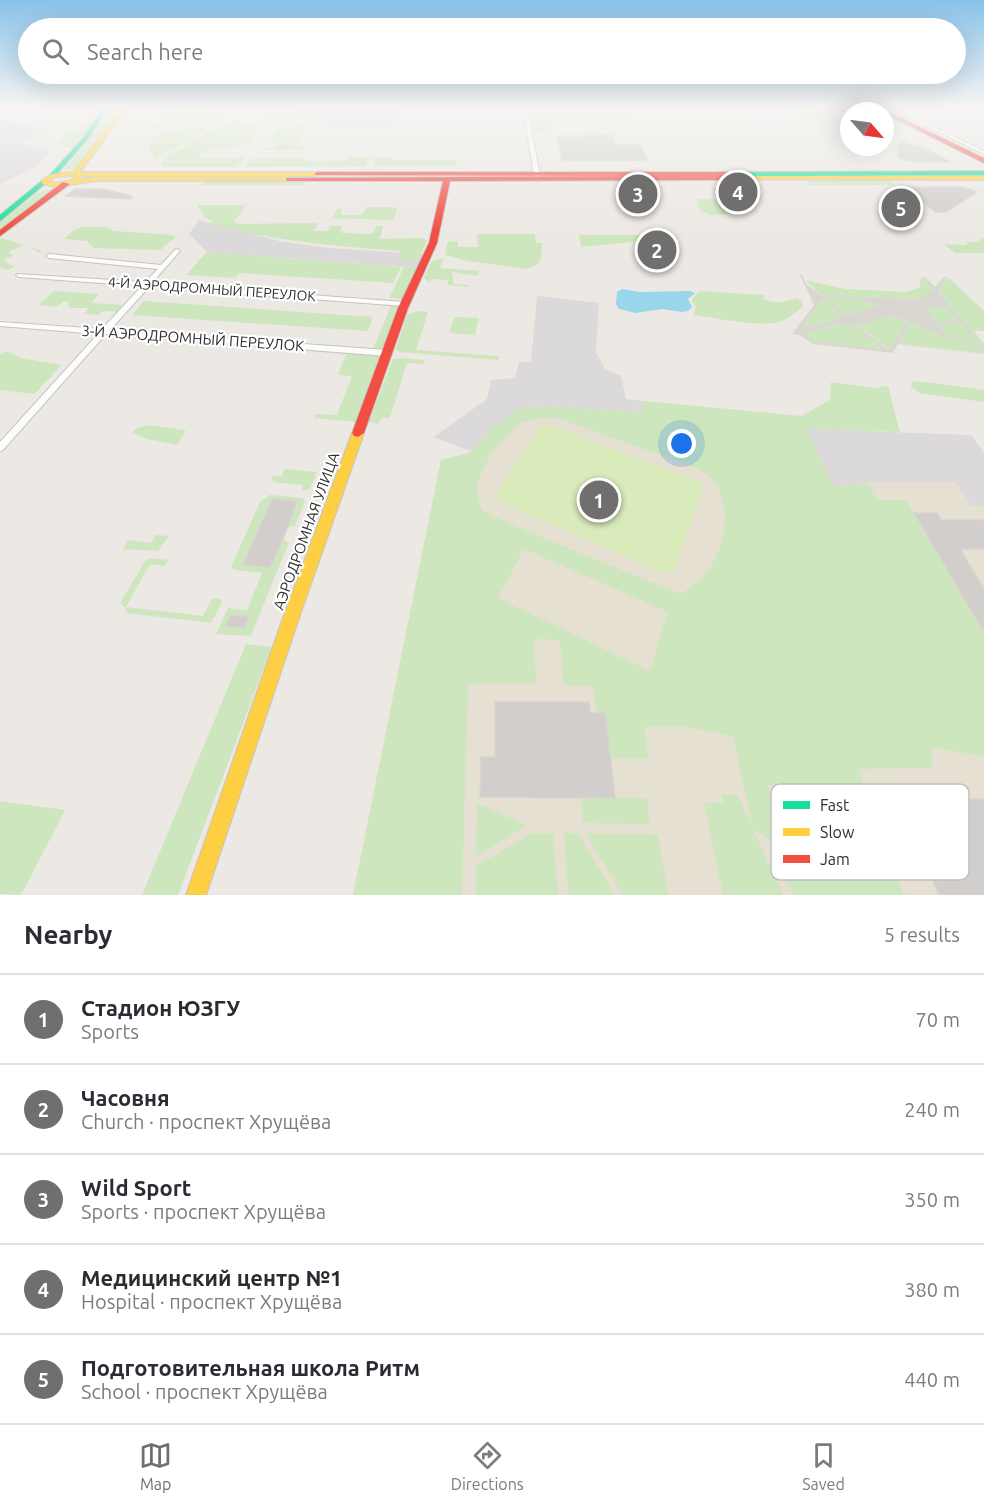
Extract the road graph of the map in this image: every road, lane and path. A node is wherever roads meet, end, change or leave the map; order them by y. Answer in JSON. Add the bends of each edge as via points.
{"nodes":[{"id":1,"x":77,"y":149,"type":"edge"},
{"id":2,"x":94,"y":149,"type":"edge"},
{"id":3,"x":533,"y":149,"type":"edge"},
{"id":4,"x":960,"y":149,"type":"edge"},
{"id":5,"x":984,"y":162,"type":"edge"},
{"id":6,"x":984,"y":173,"type":"edge"},
{"id":7,"x":538,"y":177,"type":"junction"},
{"id":8,"x":984,"y":178,"type":"edge"},
{"id":9,"x":48,"y":179,"type":"junction"},
{"id":10,"x":447,"y":179,"type":"junction"},
{"id":11,"x":72,"y":180,"type":"junction"},
{"id":12,"x":0,"y":219,"type":"edge"},
{"id":13,"x":0,"y":234,"type":"edge"},
{"id":14,"x":177,"y":251,"type":"dead end"},
{"id":15,"x":49,"y":256,"type":"dead end"},
{"id":16,"x":162,"y":267,"type":"junction"},
{"id":17,"x":19,"y":275,"type":"dead end"},
{"id":18,"x":147,"y":284,"type":"junction"},
{"id":19,"x":404,"y":304,"type":"junction"},
{"id":20,"x":0,"y":324,"type":"edge"},
{"id":21,"x":102,"y":333,"type":"junction"},
{"id":22,"x":387,"y":353,"type":"junction"},
{"id":23,"x":0,"y":448,"type":"edge"},
{"id":24,"x":196,"y":895,"type":"edge"}],
"edges":[{"from":1,"to":9,"type":"main road"},
{"from":2,"to":11,"type":"main road"},
{"from":3,"to":7,"type":"street"},
{"from":4,"to":5,"type":"main road"},
{"from":6,"to":7,"type":"main road"},
{"from":7,"to":8,"type":"main road"},
{"from":7,"to":10,"type":"main road"},
{"from":7,"to":11,"type":"main road"},
{"from":9,"to":11,"type":"main road","via":[[48,185]]},
{"from":9,"to":12,"type":"main road"},
{"from":10,"to":11,"type":"main road"},
{"from":10,"to":19,"type":"main road","name":"АЭРОДРОМНАЯ УЛИЦА","via":[[433,243]]},
{"from":11,"to":13,"type":"main road"},
{"from":14,"to":16,"type":"street"},
{"from":15,"to":16,"type":"street"},
{"from":16,"to":18,"type":"street"},
{"from":17,"to":18,"type":"street","name":"4-Й АЭРОДРОМНЫЙ ПЕРЕУЛОК"},
{"from":18,"to":19,"type":"street","name":"4-Й АЭРОДРОМНЫЙ ПЕРЕУЛОК"},
{"from":18,"to":21,"type":"street"},
{"from":19,"to":22,"type":"main road","name":"АЭРОДРОМНАЯ УЛИЦА"},
{"from":20,"to":21,"type":"street","name":"3-Й АЭРОДРОМНЫЙ ПЕРЕУЛОК"},
{"from":21,"to":22,"type":"street","name":"3-Й АЭРОДРОМНЫЙ ПЕРЕУЛОК"},
{"from":21,"to":23,"type":"street"},
{"from":22,"to":24,"type":"main road","name":"АЭРОДРОМНАЯ УЛИЦА"}]}
